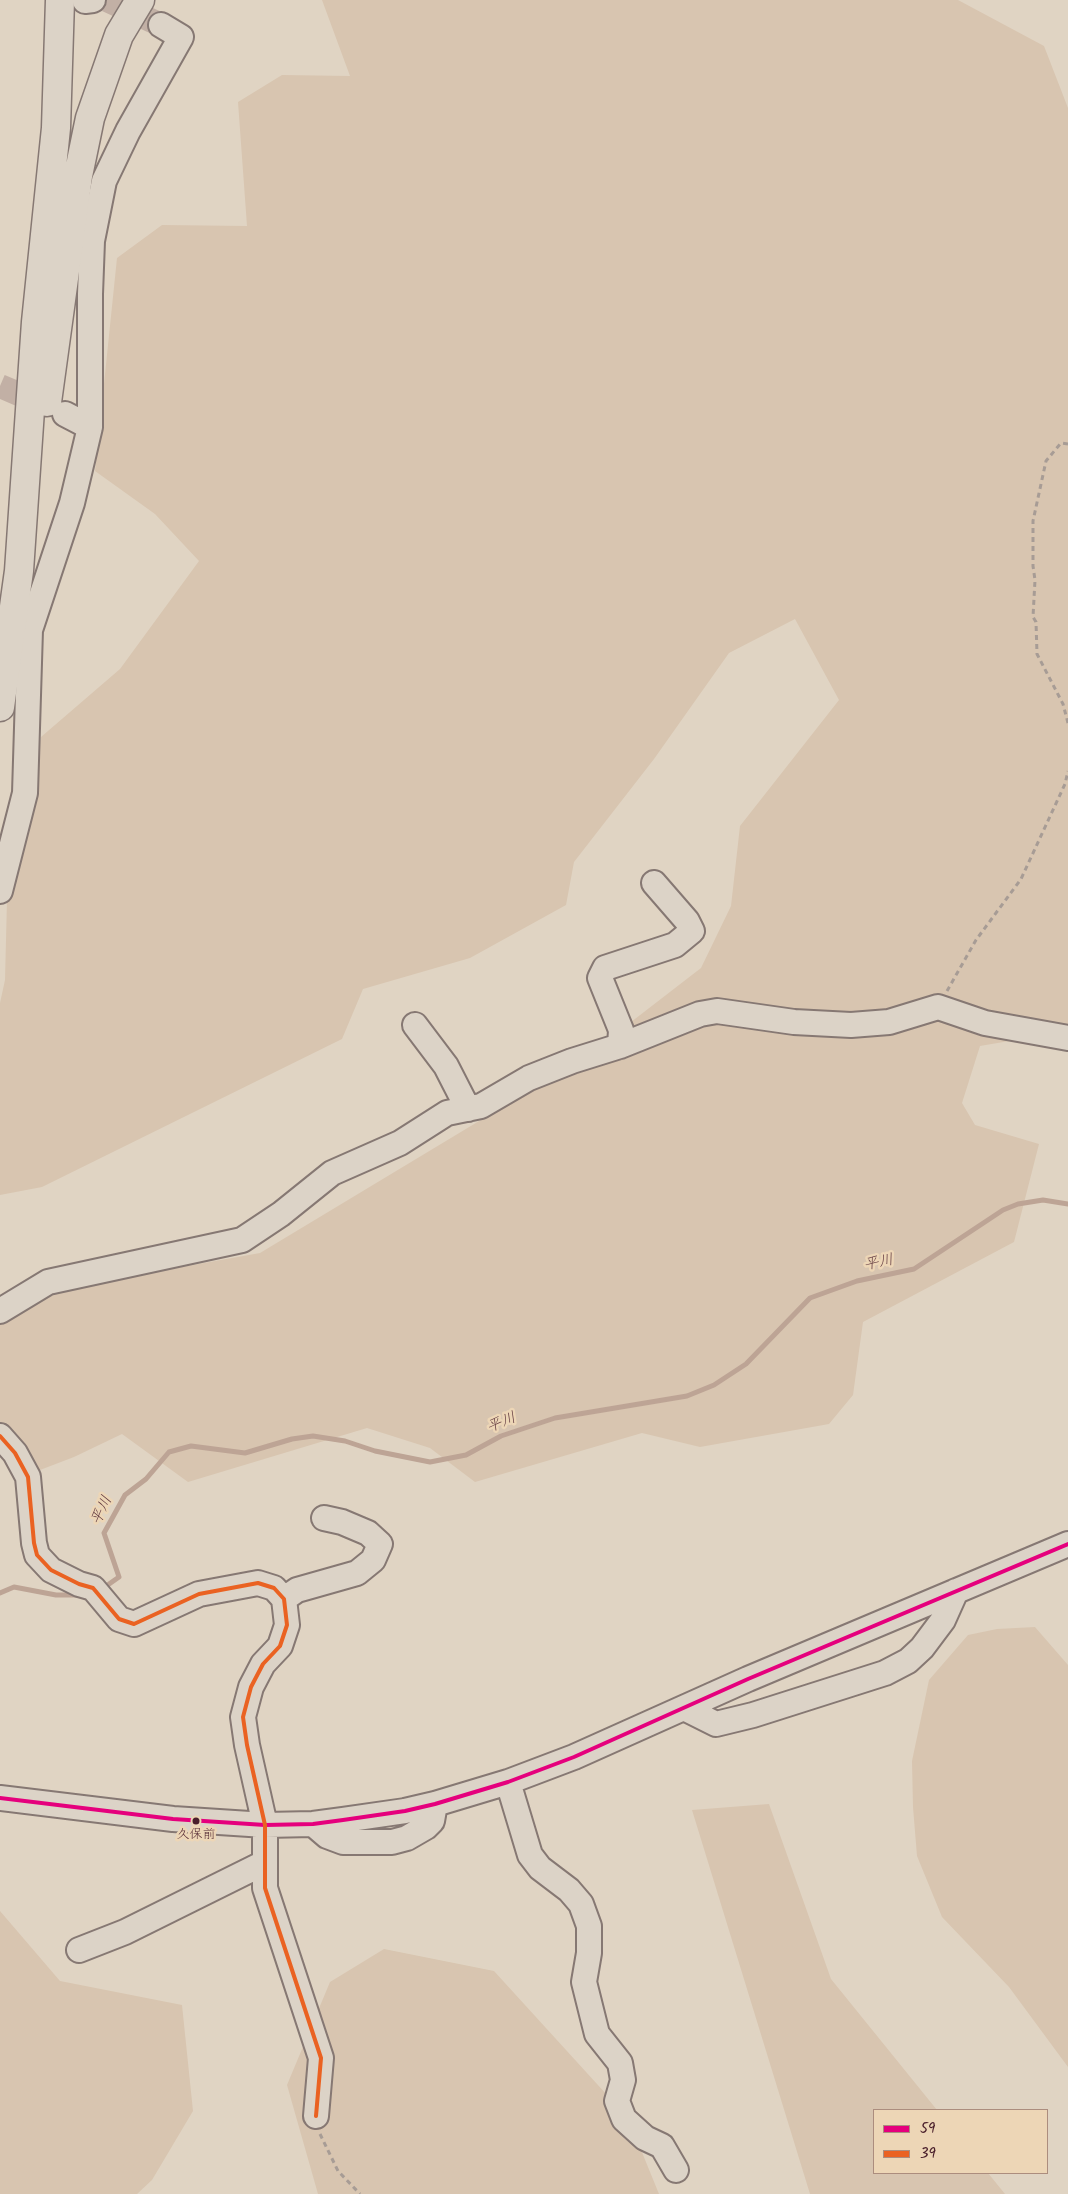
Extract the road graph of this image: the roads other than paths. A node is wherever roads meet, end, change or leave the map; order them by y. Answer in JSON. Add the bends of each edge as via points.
{"nodes":[{"id":1,"x":60,"y":0,"type":"edge"},
{"id":2,"x":85,"y":0,"type":"edge"},
{"id":3,"x":93,"y":0,"type":"edge"},
{"id":4,"x":140,"y":0,"type":"edge"},
{"id":5,"x":161,"y":25,"type":"tunnel mouth"},
{"id":6,"x":65,"y":414,"type":"tunnel mouth"},
{"id":7,"x":90,"y":427,"type":"junction"},
{"id":8,"x":26,"y":465,"type":"junction"},
{"id":9,"x":0,"y":707,"type":"edge"},
{"id":10,"x":654,"y":883,"type":"dead end"},
{"id":11,"x":0,"y":891,"type":"edge"},
{"id":12,"x":415,"y":1025,"type":"dead end"},
{"id":13,"x":1068,"y":1038,"type":"edge"},
{"id":14,"x":620,"y":1046,"type":"junction"},
{"id":15,"x":468,"y":1109,"type":"junction"},
{"id":16,"x":0,"y":1311,"type":"edge"},
{"id":17,"x":0,"y":1436,"type":"edge"},
{"id":18,"x":324,"y":1518,"type":"dead end"},
{"id":19,"x":1068,"y":1544,"type":"edge"},
{"id":20,"x":956,"y":1591,"type":"junction"},
{"id":21,"x":284,"y":1599,"type":"junction"},
{"id":22,"x":684,"y":1708,"type":"junction"},
{"id":23,"x":508,"y":1782,"type":"junction"},
{"id":24,"x":0,"y":1798,"type":"edge"},
{"id":25,"x":265,"y":1825,"type":"junction"},
{"id":26,"x":264,"y":1863,"type":"junction"},
{"id":27,"x":79,"y":1950,"type":"dead end"},
{"id":28,"x":316,"y":2116,"type":"road end"},
{"id":29,"x":676,"y":2170,"type":"dead end"}],
"edges":[{"from":1,"to":8,"type":"highway","via":[[56,128],[36,322]]},
{"from":2,"to":3,"type":"street"},
{"from":4,"to":8,"type":"highway","via":[[119,35],[90,118],[78,176],[42,443]]},
{"from":5,"to":7,"type":"street","via":[[181,37],[104,181],[92,241]]},
{"from":6,"to":7,"type":"street"},
{"from":7,"to":11,"type":"street","via":[[72,503],[30,630],[25,794]]},
{"from":8,"to":9,"type":"highway","via":[[19,571]]},
{"from":10,"to":14,"type":"street","via":[[692,931],[675,945],[605,968],[600,978],[621,1030]]},
{"from":12,"to":15,"type":"street","via":[[446,1066]]},
{"from":13,"to":14,"type":"street","via":[[985,1023],[938,1007],[888,1022],[851,1024],[794,1022],[717,1011],[700,1014]]},
{"from":14,"to":15,"type":"street","via":[[572,1060]]},
{"from":15,"to":16,"type":"street","via":[[446,1113],[400,1143],[332,1173],[242,1240],[48,1282]]},
{"from":17,"to":21,"type":"street","via":[[28,1477],[37,1555],[51,1570],[97,1592],[119,1619],[134,1624],[199,1594],[258,1582],[274,1588]]},
{"from":18,"to":21,"type":"street","via":[[368,1533],[380,1544],[373,1560],[357,1573],[297,1590]]},
{"from":19,"to":20,"type":"street"},
{"from":20,"to":22,"type":"street"},
{"from":20,"to":22,"type":"street","via":[[943,1620],[922,1648],[908,1661],[885,1673],[716,1724]]},
{"from":21,"to":25,"type":"street","via":[[287,1625],[280,1646],[263,1664],[251,1687],[243,1717]]},
{"from":22,"to":23,"type":"street","via":[[574,1757]]},
{"from":23,"to":25,"type":"street","via":[[405,1811],[313,1824]]},
{"from":23,"to":29,"type":"street","via":[[530,1855],[581,1904],[589,1926],[584,1982],[597,2034],[620,2063],[622,2080],[617,2101],[624,2119],[645,2138],[662,2146]]},
{"from":24,"to":25,"type":"street","via":[[149,1817]]},
{"from":25,"to":26,"type":"street"},
{"from":26,"to":27,"type":"street","via":[[125,1932]]},
{"from":26,"to":28,"type":"street","via":[[265,1888],[321,2058]]}]}
